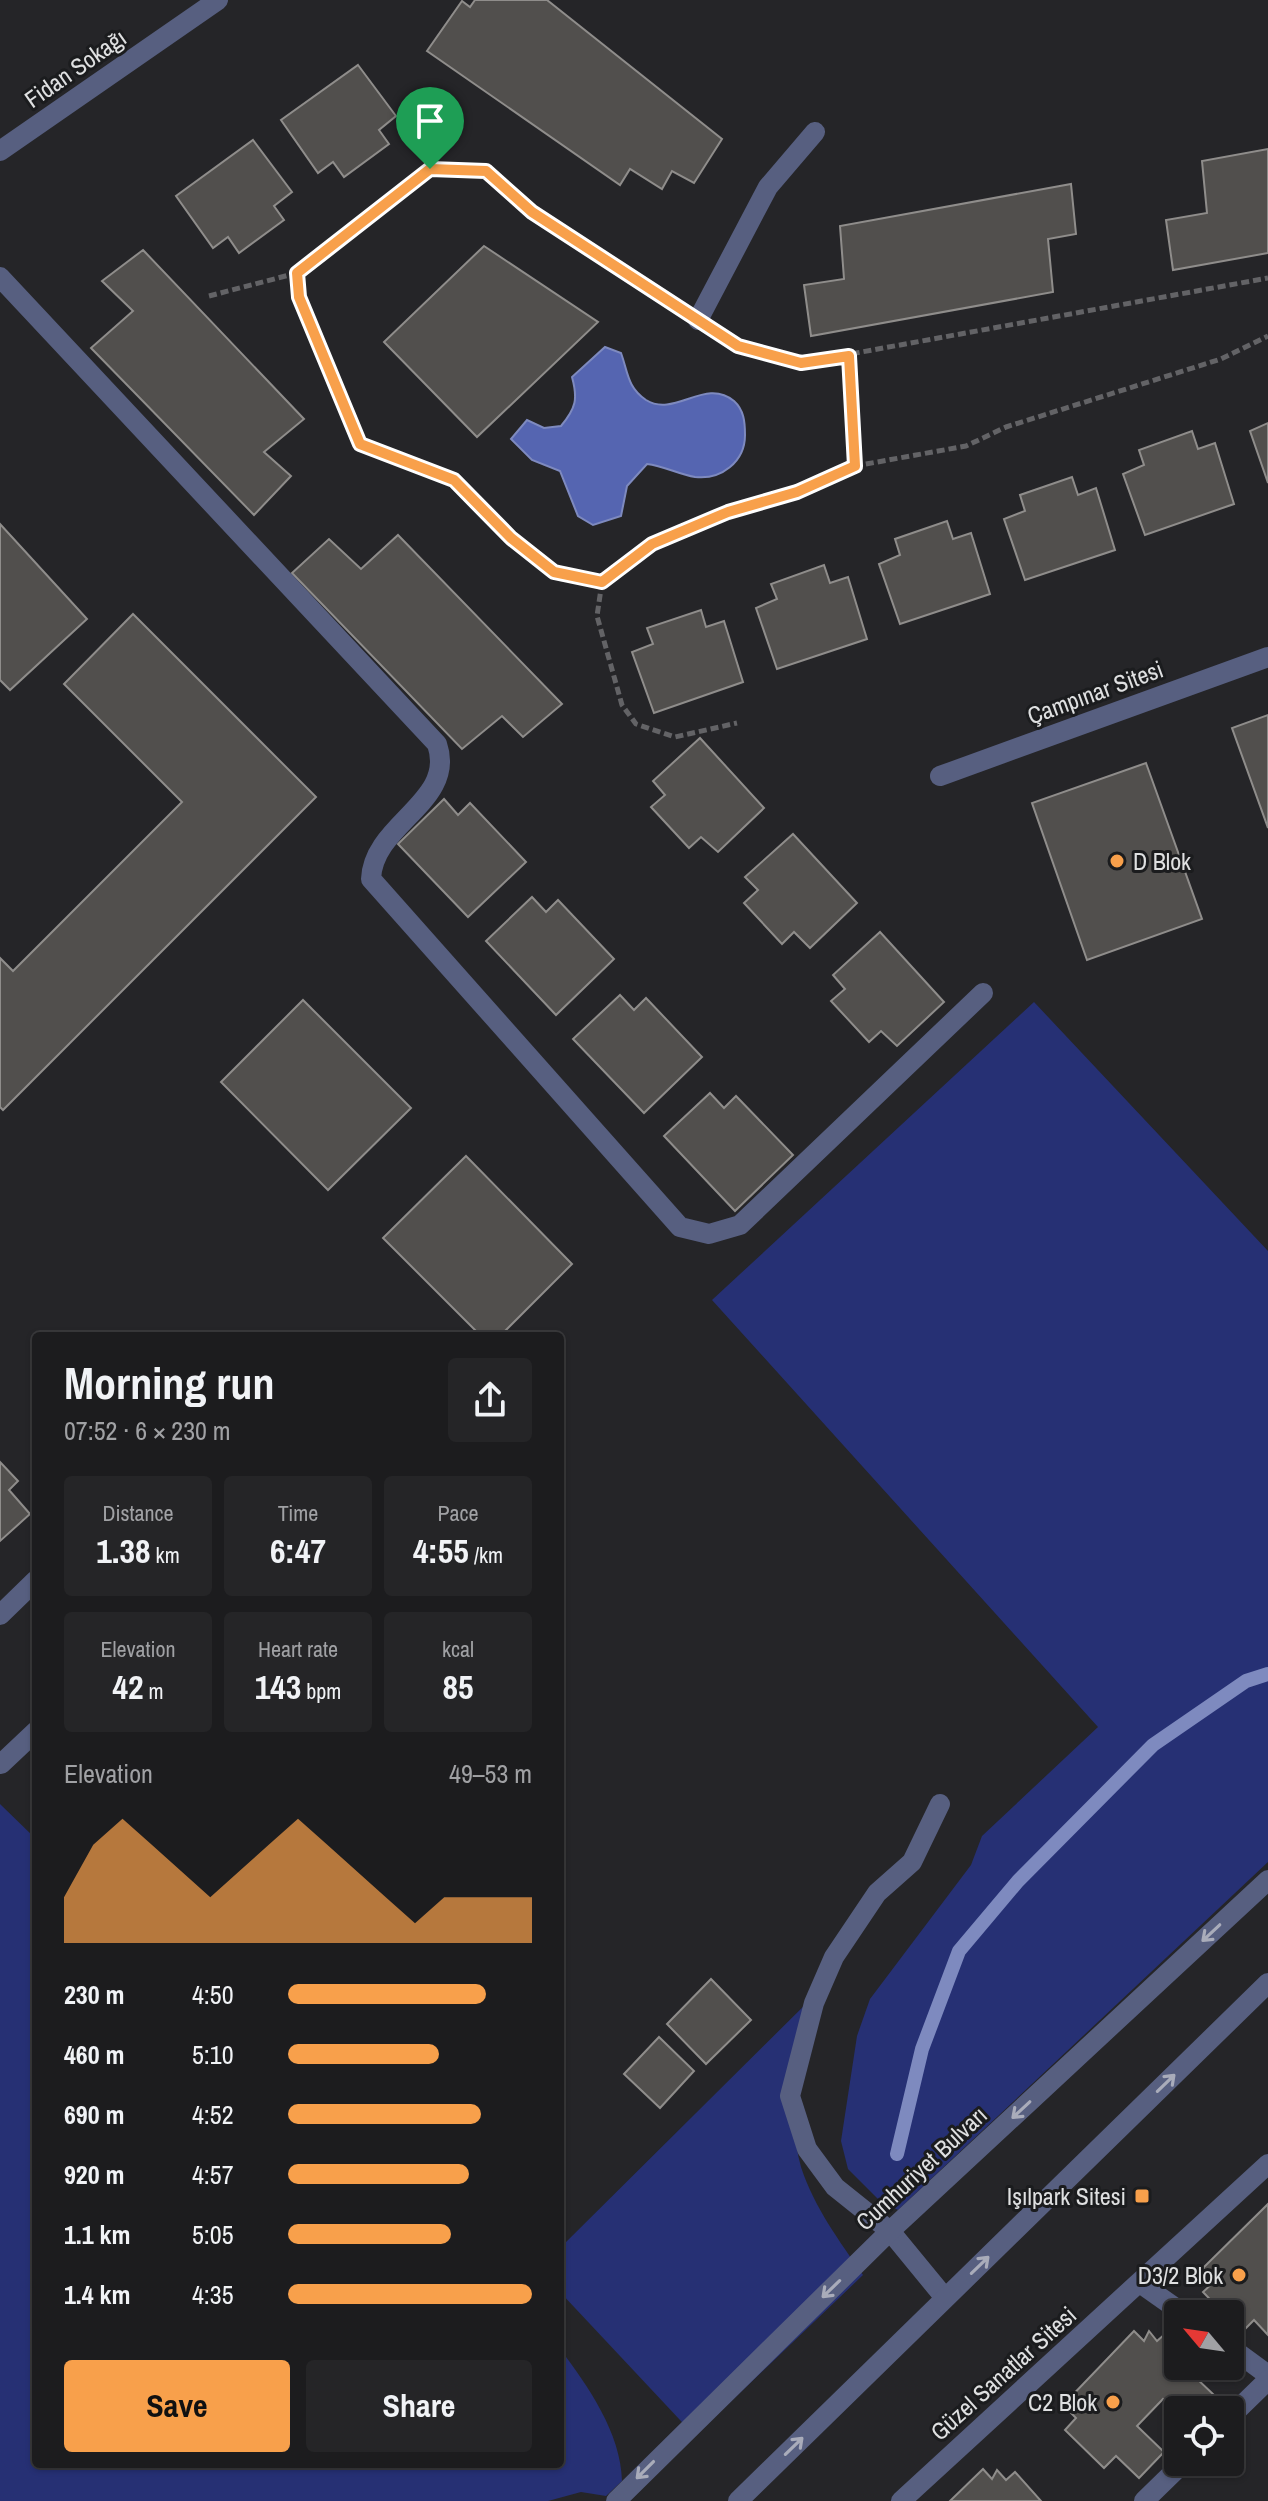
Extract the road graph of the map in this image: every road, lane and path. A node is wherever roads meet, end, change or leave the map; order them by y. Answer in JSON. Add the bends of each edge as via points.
{"nodes":[{"id":1,"x":218,"y":0,"type":"edge"},
{"id":2,"x":815,"y":132,"type":"dead end"},
{"id":3,"x":0,"y":151,"type":"edge"},
{"id":4,"x":297,"y":273,"type":"junction"},
{"id":5,"x":0,"y":277,"type":"edge"},
{"id":6,"x":1268,"y":278,"type":"edge"},
{"id":7,"x":209,"y":296,"type":"dead end"},
{"id":8,"x":698,"y":320,"type":"junction"},
{"id":9,"x":1268,"y":336,"type":"edge"},
{"id":10,"x":849,"y":356,"type":"junction"},
{"id":11,"x":855,"y":466,"type":"junction"},
{"id":12,"x":602,"y":582,"type":"junction"},
{"id":13,"x":1268,"y":657,"type":"edge"},
{"id":14,"x":737,"y":723,"type":"dead end"},
{"id":15,"x":940,"y":776,"type":"dead end"},
{"id":16,"x":983,"y":993,"type":"dead end"},
{"id":17,"x":32,"y":1584,"type":"edge"},
{"id":18,"x":0,"y":1615,"type":"edge"},
{"id":19,"x":32,"y":1735,"type":"edge"},
{"id":20,"x":1,"y":1764,"type":"edge"},
{"id":21,"x":940,"y":1804,"type":"dead end"},
{"id":22,"x":1268,"y":1880,"type":"edge"},
{"id":23,"x":1268,"y":1983,"type":"edge"},
{"id":24,"x":1268,"y":2164,"type":"edge"},
{"id":25,"x":890,"y":2231,"type":"junction"},
{"id":26,"x":1140,"y":2283,"type":"junction"},
{"id":27,"x":945,"y":2298,"type":"junction"},
{"id":28,"x":1164,"y":2300,"type":"edge"},
{"id":29,"x":1244,"y":2358,"type":"edge"},
{"id":30,"x":1268,"y":2377,"type":"edge"},
{"id":31,"x":1244,"y":2402,"type":"edge"},
{"id":32,"x":1170,"y":2476,"type":"edge"},
{"id":33,"x":616,"y":2501,"type":"edge"},
{"id":34,"x":738,"y":2501,"type":"edge"},
{"id":35,"x":901,"y":2501,"type":"edge"},
{"id":36,"x":1144,"y":2501,"type":"edge"}],
"edges":[{"from":1,"to":3,"type":"street","name":"Fidan Sokağı"},
{"from":2,"to":8,"type":"street","via":[[768,187]]},
{"from":4,"to":7,"type":"path"},
{"from":4,"to":8,"type":"path","via":[[430,169],[486,171],[532,212]]},
{"from":4,"to":12,"type":"path","via":[[299,297],[360,444],[454,480],[511,538],[554,572]]},
{"from":5,"to":16,"type":"street","via":[[437,744],[442,767],[434,788],[378,848],[371,879],[680,1227],[709,1234],[740,1225]]},
{"from":6,"to":10,"type":"path"},
{"from":8,"to":10,"type":"path","via":[[738,346],[801,363]]},
{"from":9,"to":11,"type":"path","via":[[1221,359],[1006,427],[966,446]]},
{"from":10,"to":11,"type":"path"},
{"from":11,"to":12,"type":"path","via":[[652,544]]},
{"from":12,"to":14,"type":"path","via":[[597,616],[622,705],[636,724],[675,737]]},
{"from":13,"to":15,"type":"street","name":"Çampınar Sitesi"},
{"from":17,"to":18,"type":"street"},
{"from":19,"to":20,"type":"street"},
{"from":21,"to":25,"type":"street","via":[[912,1862],[877,1893],[834,1957],[814,2003],[790,2096],[807,2149],[835,2187]]},
{"from":22,"to":25,"type":"street","name":"Cumhuriyet Bulvarı","one_way":true},
{"from":27,"to":23,"type":"street","one_way":true},
{"from":24,"to":26,"type":"street","name":"Güzel Sanatlar Sitesi"},
{"from":25,"to":27,"type":"street"},
{"from":25,"to":33,"type":"street","name":"Cumhuriyet Bulvarı","one_way":true},
{"from":26,"to":28,"type":"street"},
{"from":26,"to":35,"type":"street","name":"Güzel Sanatlar Sitesi"},
{"from":34,"to":27,"type":"street","one_way":true},
{"from":29,"to":30,"type":"street"},
{"from":30,"to":31,"type":"street"},
{"from":32,"to":36,"type":"street"}]}
